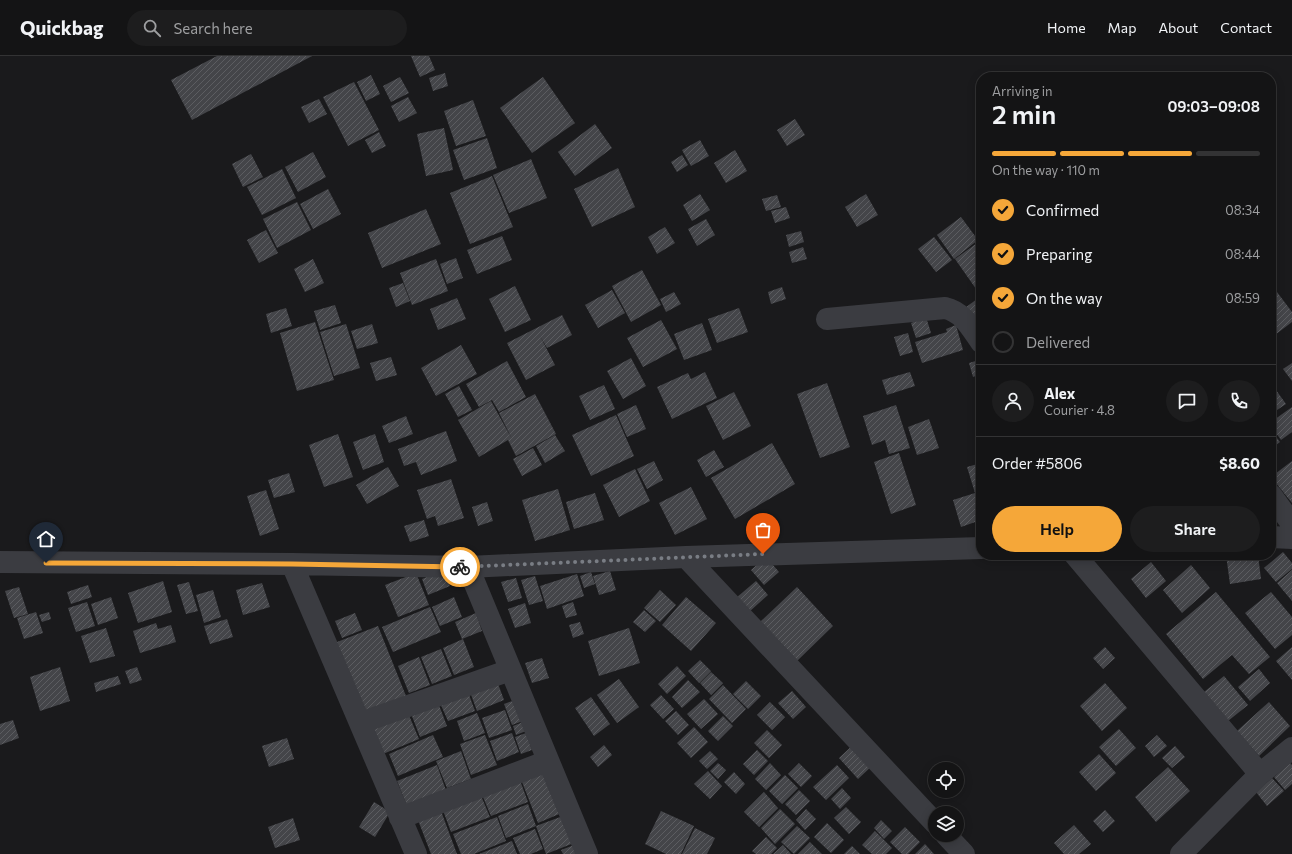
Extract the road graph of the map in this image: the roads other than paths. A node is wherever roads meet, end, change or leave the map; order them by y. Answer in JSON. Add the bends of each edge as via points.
{"nodes":[{"id":1,"x":827,"y":319,"type":"dead end"},
{"id":2,"x":976,"y":336,"type":"edge"},
{"id":3,"x":1276,"y":502,"type":"edge"},
{"id":4,"x":1292,"y":524,"type":"edge"},
{"id":5,"x":1276,"y":537,"type":"edge"},
{"id":6,"x":1292,"y":538,"type":"edge"},
{"id":7,"x":976,"y":548,"type":"edge"},
{"id":8,"x":686,"y":557,"type":"junction"},
{"id":9,"x":1079,"y":560,"type":"edge"},
{"id":10,"x":0,"y":562,"type":"edge"},
{"id":11,"x":292,"y":564,"type":"junction"},
{"id":12,"x":468,"y":567,"type":"junction"},
{"id":13,"x":510,"y":670,"type":"junction"},
{"id":14,"x":360,"y":723,"type":"junction"},
{"id":15,"x":1292,"y":748,"type":"edge"},
{"id":16,"x":548,"y":761,"type":"junction"},
{"id":17,"x":1260,"y":774,"type":"junction"},
{"id":18,"x":928,"y":816,"type":"edge"},
{"id":19,"x":400,"y":818,"type":"junction"},
{"id":20,"x":953,"y":842,"type":"edge"},
{"id":21,"x":416,"y":854,"type":"edge"},
{"id":22,"x":585,"y":854,"type":"edge"},
{"id":23,"x":964,"y":854,"type":"edge"},
{"id":24,"x":1182,"y":854,"type":"edge"}],
"edges":[{"from":1,"to":2,"type":"street","via":[[945,308],[959,314]]},
{"from":3,"to":4,"type":"street"},
{"from":5,"to":6,"type":"street"},
{"from":7,"to":8,"type":"street"},
{"from":8,"to":12,"type":"street"},
{"from":8,"to":18,"type":"street"},
{"from":9,"to":17,"type":"street"},
{"from":10,"to":11,"type":"street"},
{"from":11,"to":12,"type":"street"},
{"from":11,"to":14,"type":"street"},
{"from":12,"to":13,"type":"street"},
{"from":13,"to":14,"type":"street"},
{"from":13,"to":16,"type":"street"},
{"from":14,"to":19,"type":"street"},
{"from":15,"to":17,"type":"street"},
{"from":16,"to":19,"type":"street"},
{"from":16,"to":22,"type":"street"},
{"from":17,"to":24,"type":"street"},
{"from":19,"to":21,"type":"street"},
{"from":20,"to":23,"type":"street"}]}
